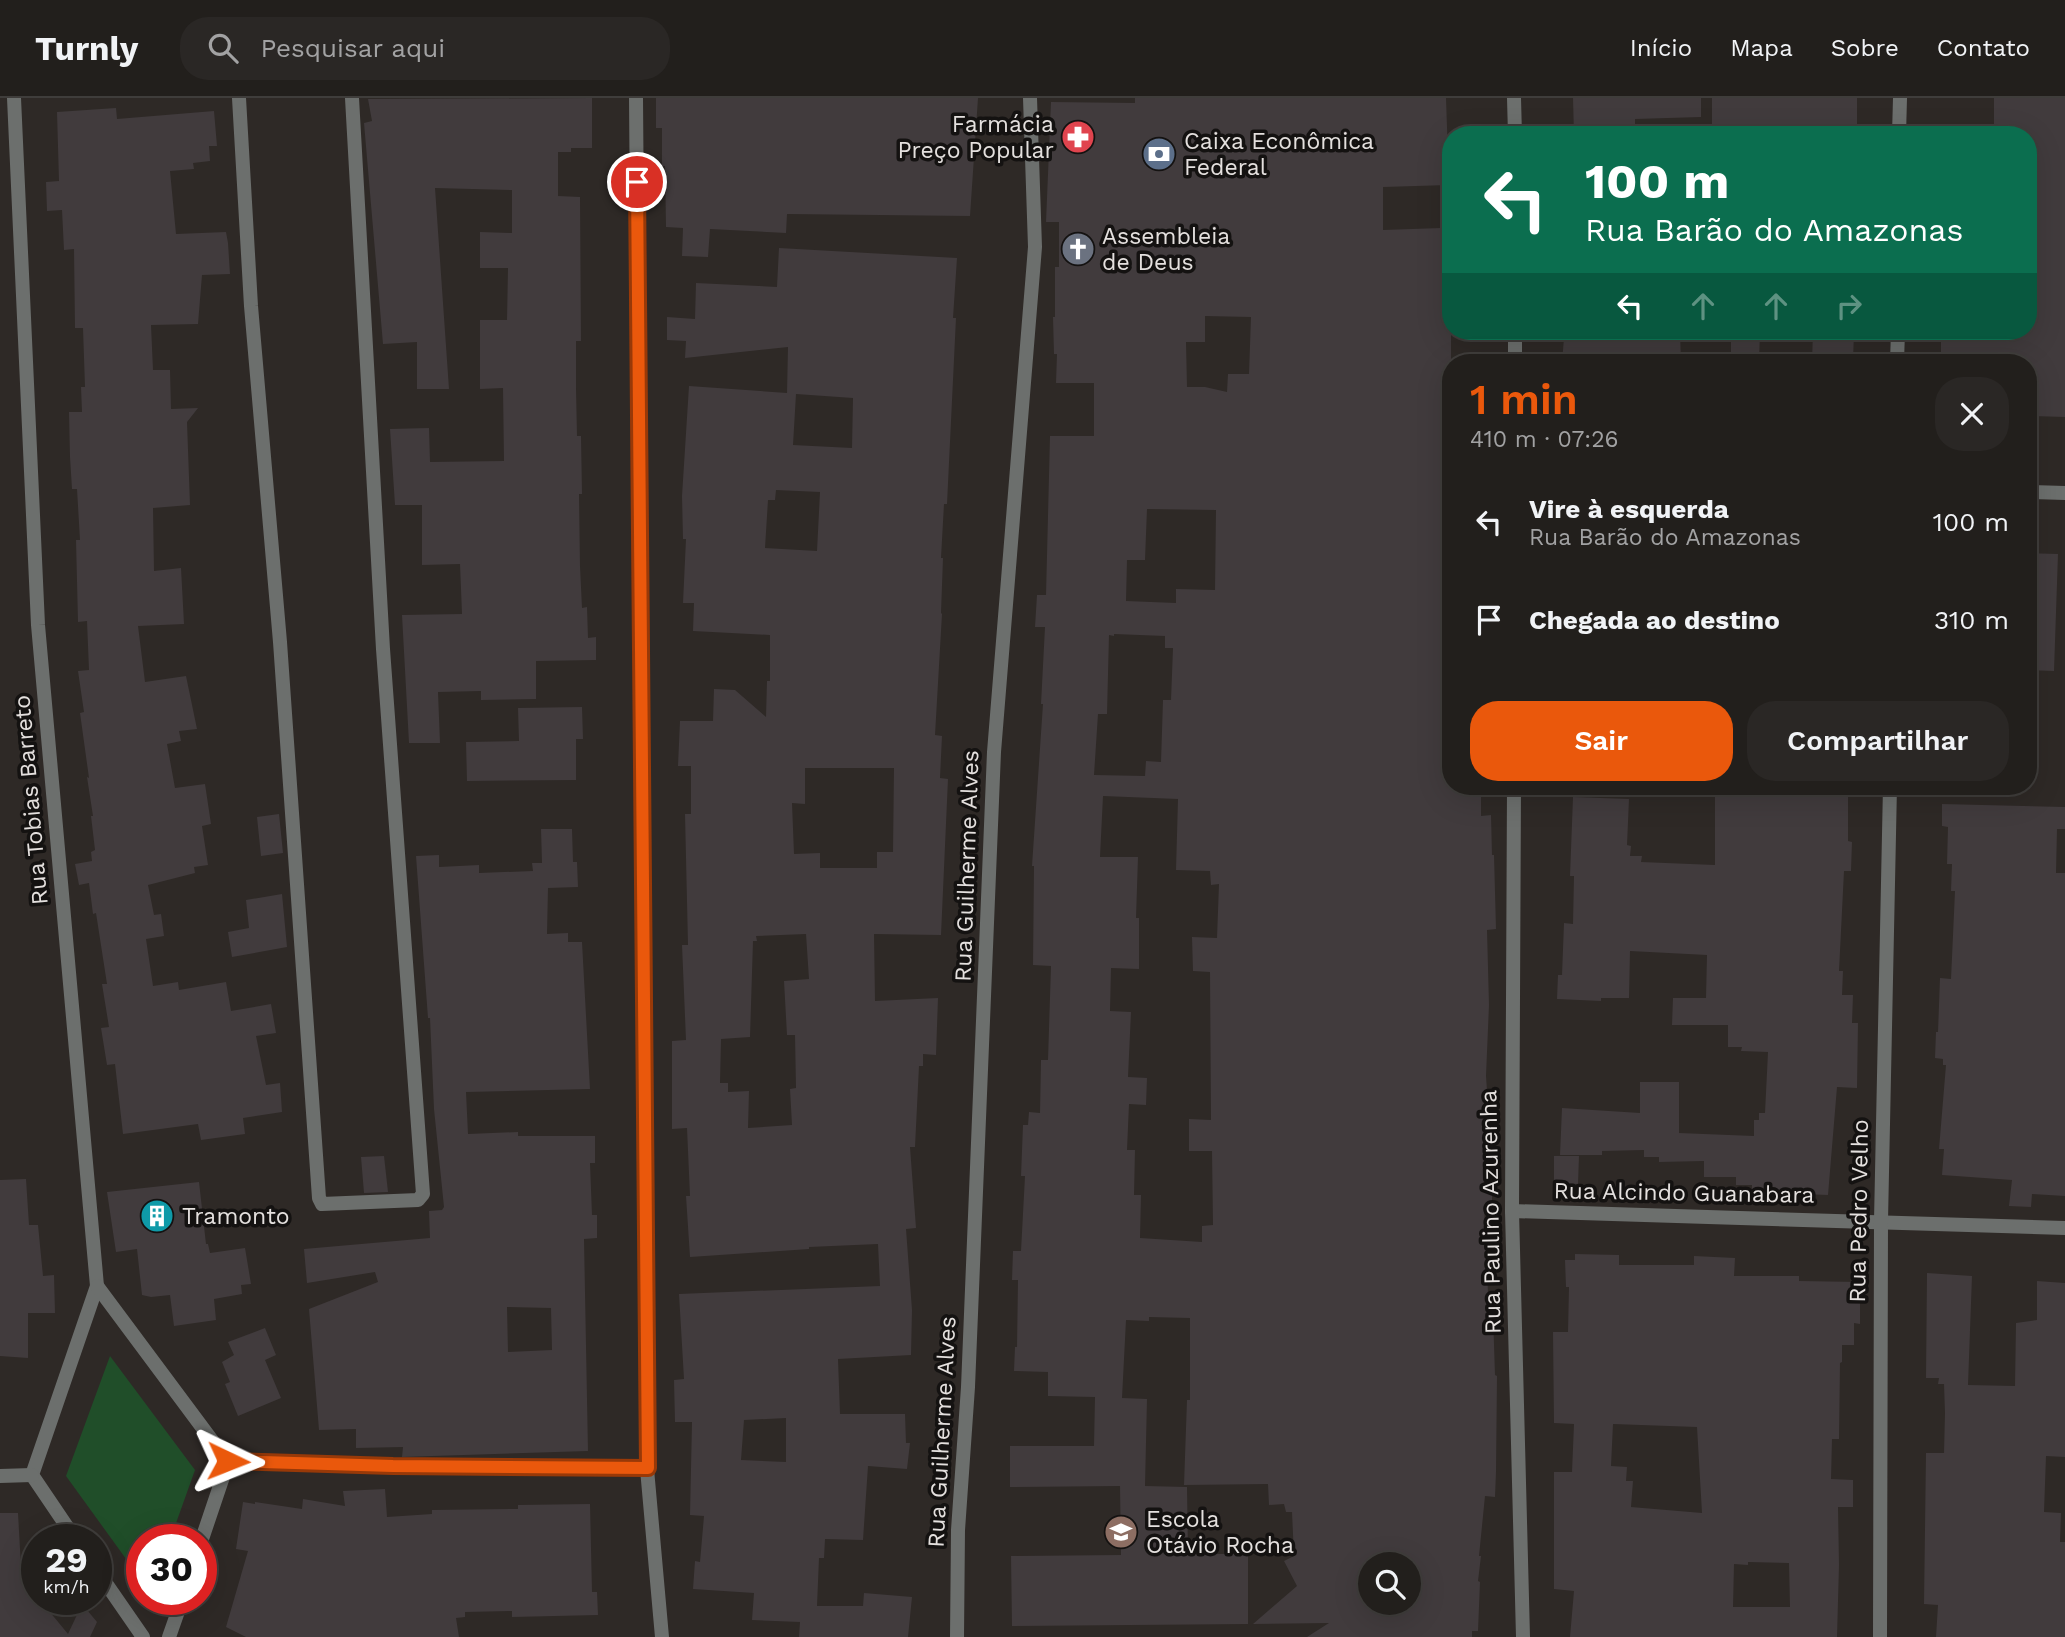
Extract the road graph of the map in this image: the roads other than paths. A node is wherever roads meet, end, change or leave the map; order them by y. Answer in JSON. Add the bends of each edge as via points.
{"nodes":[{"id":1,"x":14,"y":98,"type":"edge"},
{"id":2,"x":239,"y":98,"type":"edge"},
{"id":3,"x":352,"y":98,"type":"edge"},
{"id":4,"x":636,"y":98,"type":"edge"},
{"id":5,"x":1030,"y":98,"type":"edge"},
{"id":6,"x":1514,"y":98,"type":"edge"},
{"id":7,"x":1900,"y":98,"type":"edge"},
{"id":8,"x":1514,"y":126,"type":"edge"},
{"id":9,"x":1899,"y":126,"type":"edge"},
{"id":10,"x":2037,"y":492,"type":"edge"},
{"id":11,"x":2065,"y":493,"type":"edge"},
{"id":12,"x":1514,"y":795,"type":"edge"},
{"id":13,"x":1890,"y":795,"type":"edge"},
{"id":14,"x":1512,"y":1211,"type":"junction"},
{"id":15,"x":1881,"y":1221,"type":"junction"},
{"id":16,"x":2065,"y":1228,"type":"edge"},
{"id":17,"x":97,"y":1286,"type":"junction"},
{"id":18,"x":228,"y":1461,"type":"junction"},
{"id":19,"x":648,"y":1468,"type":"junction"},
{"id":20,"x":32,"y":1475,"type":"junction"},
{"id":21,"x":0,"y":1476,"type":"edge"},
{"id":22,"x":65,"y":1524,"type":"edge"},
{"id":23,"x":207,"y":1524,"type":"edge"},
{"id":24,"x":112,"y":1592,"type":"edge"},
{"id":25,"x":177,"y":1615,"type":"edge"},
{"id":26,"x":143,"y":1637,"type":"edge"},
{"id":27,"x":169,"y":1637,"type":"edge"},
{"id":28,"x":662,"y":1637,"type":"edge"},
{"id":29,"x":957,"y":1637,"type":"edge"},
{"id":30,"x":1523,"y":1637,"type":"edge"},
{"id":31,"x":1880,"y":1637,"type":"edge"}],
"edges":[{"from":1,"to":17,"type":"street","name":"Rua Tobias Barreto","via":[[38,625]]},
{"from":2,"to":3,"type":"street","via":[[311,1107],[322,1205],[418,1200],[423,1194],[383,649]]},
{"from":4,"to":19,"type":"street"},
{"from":5,"to":29,"type":"street","name":"Rua Guilherme Alves","via":[[1035,247],[994,752]]},
{"from":6,"to":8,"type":"street"},
{"from":7,"to":9,"type":"street"},
{"from":10,"to":11,"type":"street"},
{"from":12,"to":14,"type":"street","name":"Rua Paulino Azurenha"},
{"from":13,"to":15,"type":"street","name":"Rua Pedro Velho"},
{"from":14,"to":15,"type":"street","name":"Rua Alcindo Guanabara"},
{"from":14,"to":30,"type":"street","name":"Rua Paulino Azurenha"},
{"from":15,"to":16,"type":"street","name":"Rua Alcindo Guanabara"},
{"from":15,"to":31,"type":"street","name":"Rua Pedro Velho"},
{"from":17,"to":18,"type":"street"},
{"from":17,"to":20,"type":"street","name":"Rua Tobias Barreto"},
{"from":18,"to":19,"type":"street"},
{"from":18,"to":23,"type":"street"},
{"from":19,"to":28,"type":"street"},
{"from":20,"to":21,"type":"street"},
{"from":20,"to":22,"type":"street"},
{"from":24,"to":26,"type":"street"},
{"from":25,"to":27,"type":"street"}]}
